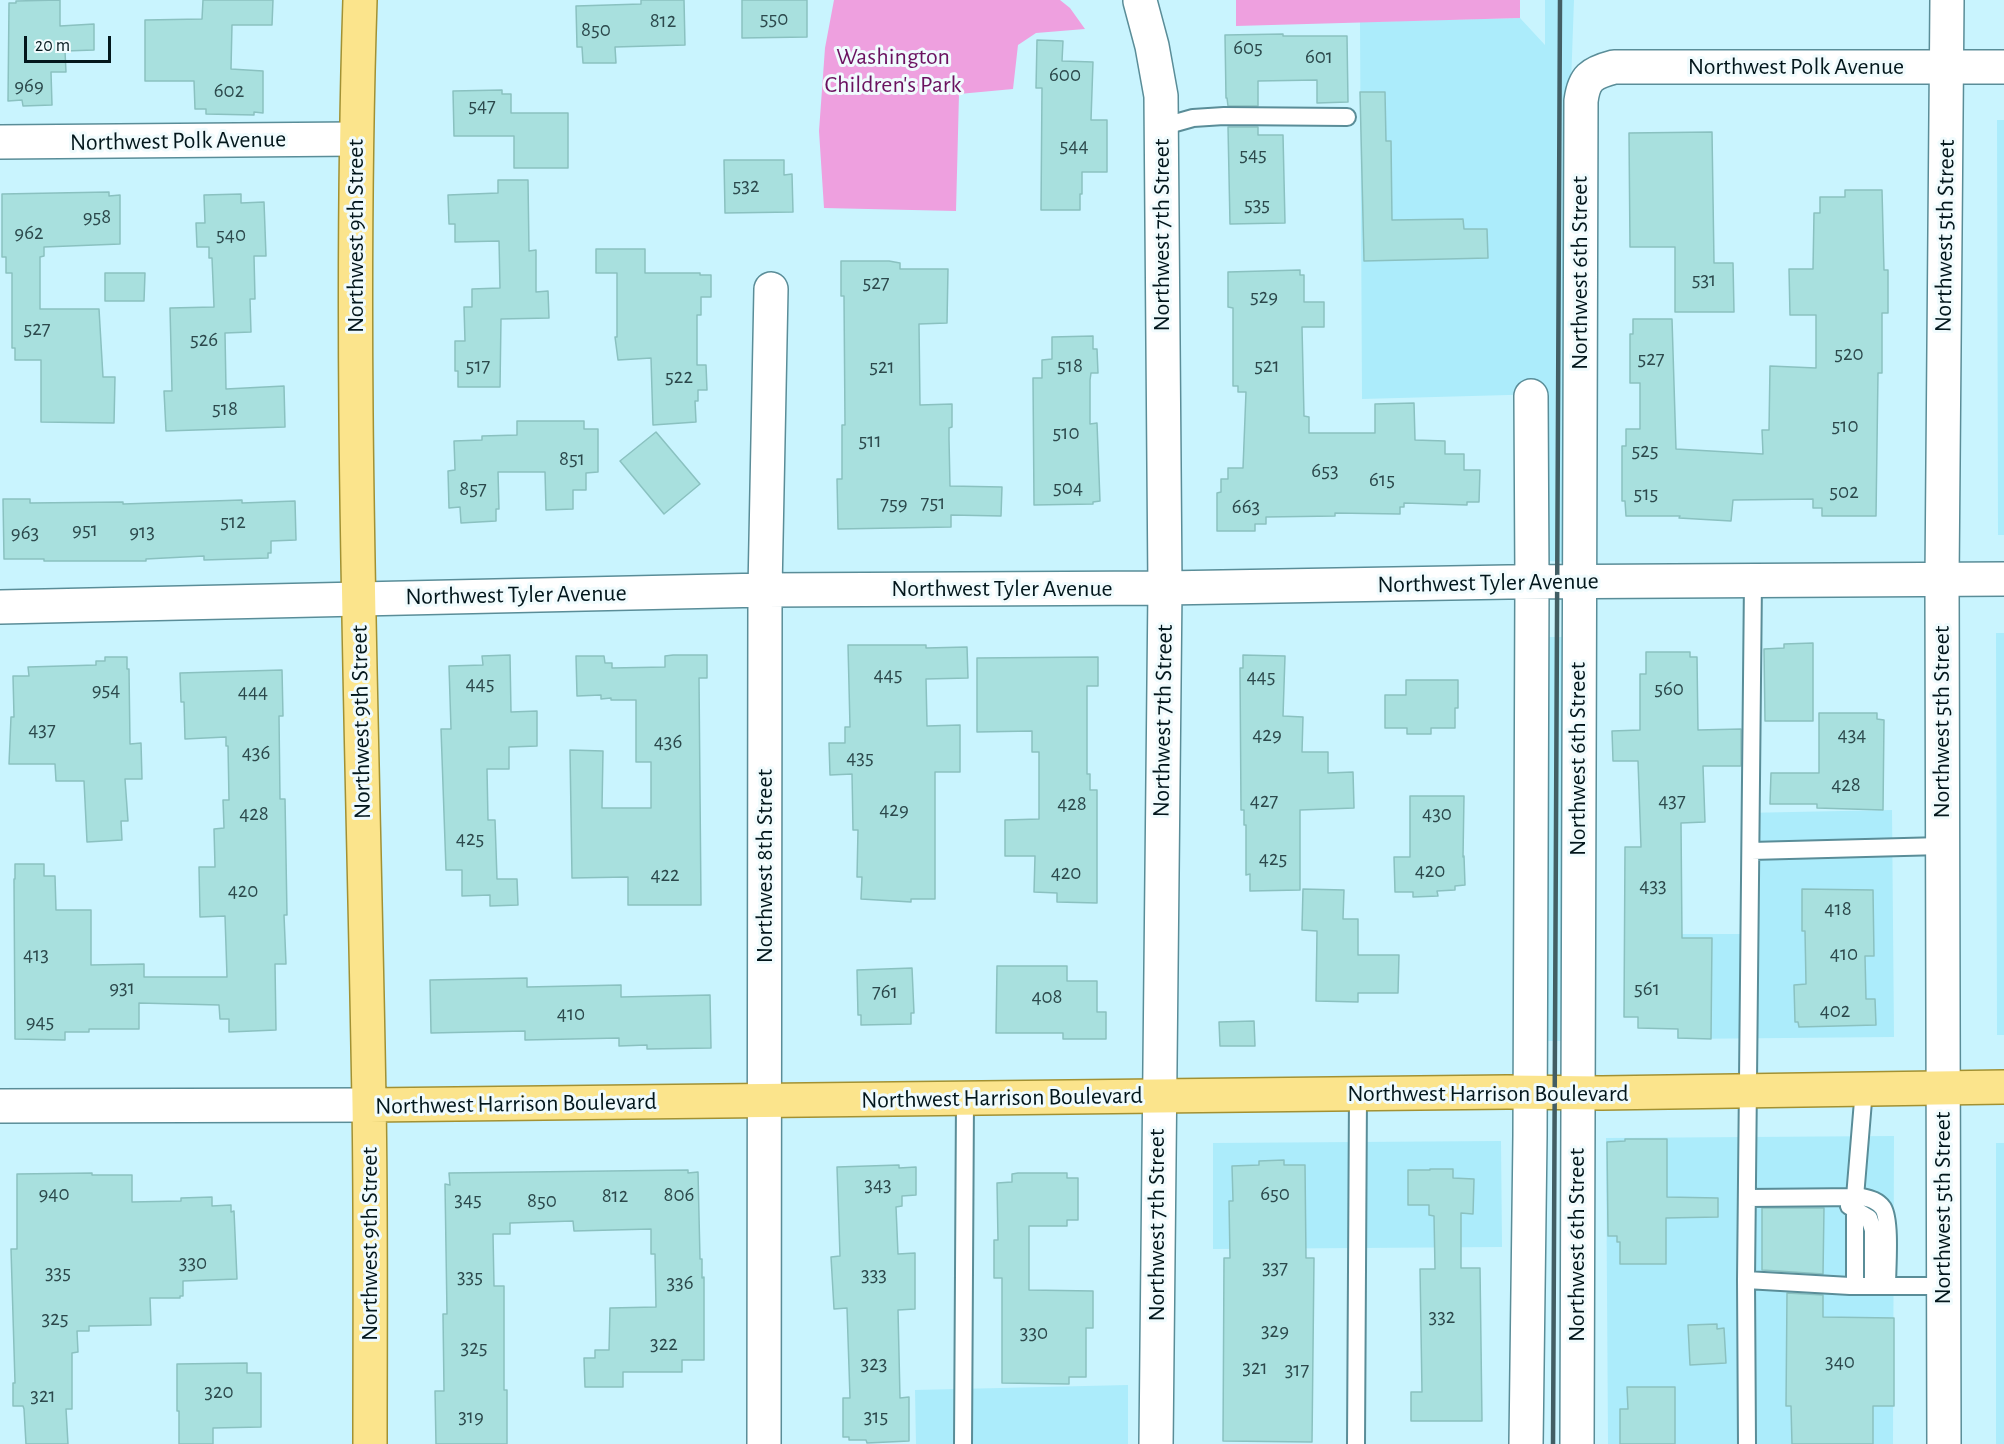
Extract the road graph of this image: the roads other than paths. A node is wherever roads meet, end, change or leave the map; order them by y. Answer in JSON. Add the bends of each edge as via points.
{"nodes":[{"id":1,"x":360,"y":0,"type":"edge"},
{"id":2,"x":1947,"y":0,"type":"edge"},
{"id":3,"x":1140,"y":1,"type":"edge"},
{"id":4,"x":1947,"y":67,"type":"junction"},
{"id":5,"x":2004,"y":67,"type":"edge"},
{"id":6,"x":1590,"y":76,"type":"joint"},
{"id":7,"x":1347,"y":117,"type":"dead end"},
{"id":8,"x":1161,"y":127,"type":"junction"},
{"id":9,"x":355,"y":139,"type":"junction"},
{"id":10,"x":0,"y":142,"type":"edge"},
{"id":11,"x":771,"y":289,"type":"dead end"},
{"id":12,"x":1531,"y":396,"type":"dead end"},
{"id":13,"x":1942,"y":579,"type":"junction"},
{"id":14,"x":2004,"y":579,"type":"edge"},
{"id":15,"x":1753,"y":580,"type":"junction"},
{"id":16,"x":1579,"y":581,"type":"junction"},
{"id":17,"x":1532,"y":582,"type":"junction"},
{"id":18,"x":1165,"y":588,"type":"junction"},
{"id":19,"x":765,"y":590,"type":"junction"},
{"id":20,"x":359,"y":598,"type":"junction"},
{"id":21,"x":0,"y":608,"type":"edge"},
{"id":22,"x":1942,"y":846,"type":"junction"},
{"id":23,"x":1751,"y":851,"type":"junction"},
{"id":24,"x":1943,"y":1087,"type":"junction"},
{"id":25,"x":2004,"y":1087,"type":"edge"},
{"id":26,"x":1864,"y":1089,"type":"junction"},
{"id":27,"x":1749,"y":1090,"type":"junction"},
{"id":28,"x":1530,"y":1093,"type":"junction"},
{"id":29,"x":1578,"y":1093,"type":"junction"},
{"id":30,"x":1358,"y":1095,"type":"junction"},
{"id":31,"x":1158,"y":1096,"type":"junction"},
{"id":32,"x":965,"y":1099,"type":"junction"},
{"id":33,"x":764,"y":1101,"type":"junction"},
{"id":34,"x":369,"y":1105,"type":"junction"},
{"id":35,"x":0,"y":1106,"type":"edge"},
{"id":36,"x":1747,"y":1197,"type":"junction"},
{"id":37,"x":1855,"y":1203,"type":"junction"},
{"id":38,"x":1746,"y":1280,"type":"junction"},
{"id":39,"x":1853,"y":1286,"type":"junction"},
{"id":40,"x":1880,"y":1286,"type":"junction"},
{"id":41,"x":1943,"y":1286,"type":"junction"},
{"id":42,"x":370,"y":1444,"type":"edge"},
{"id":43,"x":764,"y":1444,"type":"edge"},
{"id":44,"x":963,"y":1444,"type":"edge"},
{"id":45,"x":1156,"y":1444,"type":"edge"},
{"id":46,"x":1356,"y":1444,"type":"edge"},
{"id":47,"x":1526,"y":1444,"type":"edge"},
{"id":48,"x":1577,"y":1444,"type":"edge"},
{"id":49,"x":1747,"y":1444,"type":"edge"},
{"id":50,"x":1944,"y":1444,"type":"edge"}],
"edges":[{"from":1,"to":9,"type":"main road","name":"Northwest 9th Street"},
{"from":2,"to":4,"type":"street","name":"Northwest 5th Street"},
{"from":3,"to":8,"type":"street","name":"Northwest 7th Street","via":[[1161,96]]},
{"from":4,"to":5,"type":"street","name":"Northwest Polk Avenue"},
{"from":4,"to":6,"type":"street","name":"Northwest Polk Avenue","via":[[1614,67]]},
{"from":4,"to":13,"type":"street","name":"Northwest 5th Street"},
{"from":6,"to":16,"type":"street","name":"Northwest 6th Street","via":[[1583,86],[1581,101]]},
{"from":7,"to":8,"type":"lane","via":[[1224,116],[1192,118]]},
{"from":8,"to":18,"type":"street","name":"Northwest 7th Street"},
{"from":9,"to":10,"type":"street","name":"Northwest Polk Avenue"},
{"from":9,"to":20,"type":"main road","name":"Northwest 9th Street"},
{"from":11,"to":19,"type":"street","name":"Northwest 8th Street"},
{"from":12,"to":17,"type":"street","name":"Northwest 6th Street"},
{"from":13,"to":14,"type":"street","name":"Northwest Tyler Avenue"},
{"from":13,"to":15,"type":"street","name":"Northwest Tyler Avenue"},
{"from":13,"to":22,"type":"street","name":"Northwest 5th Street"},
{"from":15,"to":16,"type":"street","name":"Northwest Tyler Avenue"},
{"from":15,"to":23,"type":"lane"},
{"from":16,"to":17,"type":"street","name":"Northwest Tyler Avenue"},
{"from":16,"to":29,"type":"street","name":"Northwest 6th Street"},
{"from":17,"to":18,"type":"street","name":"Northwest Tyler Avenue"},
{"from":17,"to":28,"type":"street","name":"Northwest 6th Street"},
{"from":18,"to":19,"type":"street","name":"Northwest Tyler Avenue"},
{"from":18,"to":31,"type":"street","name":"Northwest 7th Street"},
{"from":19,"to":20,"type":"street","name":"Northwest Tyler Avenue"},
{"from":19,"to":33,"type":"street","name":"Northwest 8th Street"},
{"from":20,"to":21,"type":"street","name":"Northwest Tyler Avenue"},
{"from":20,"to":34,"type":"main road","name":"Northwest 9th Street"},
{"from":22,"to":23,"type":"lane"},
{"from":22,"to":24,"type":"street","name":"Northwest 5th Street"},
{"from":23,"to":27,"type":"lane"},
{"from":24,"to":25,"type":"main road","name":"Northwest Harrison Boulevard"},
{"from":24,"to":26,"type":"main road","name":"Northwest Harrison Boulevard"},
{"from":24,"to":41,"type":"street","name":"Northwest 5th Street"},
{"from":26,"to":27,"type":"main road","name":"Northwest Harrison Boulevard"},
{"from":26,"to":37,"type":"lane"},
{"from":27,"to":29,"type":"main road","name":"Northwest Harrison Boulevard"},
{"from":27,"to":36,"type":"lane"},
{"from":28,"to":29,"type":"main road","name":"Northwest Harrison Boulevard"},
{"from":28,"to":30,"type":"main road","name":"Northwest Harrison Boulevard"},
{"from":28,"to":47,"type":"street","name":"Northwest 6th Street"},
{"from":29,"to":48,"type":"street","name":"Northwest 6th Street"},
{"from":30,"to":31,"type":"main road","name":"Northwest Harrison Boulevard"},
{"from":30,"to":46,"type":"lane"},
{"from":31,"to":32,"type":"main road","name":"Northwest Harrison Boulevard"},
{"from":31,"to":45,"type":"street","name":"Northwest 7th Street"},
{"from":32,"to":33,"type":"main road","name":"Northwest Harrison Boulevard"},
{"from":32,"to":44,"type":"lane"},
{"from":33,"to":34,"type":"main road","name":"Northwest Harrison Boulevard"},
{"from":33,"to":43,"type":"street","name":"Northwest 8th Street"},
{"from":34,"to":35,"type":"street","name":"Northwest Harrison Boulevard"},
{"from":34,"to":42,"type":"main road","name":"Northwest 9th Street"},
{"from":36,"to":37,"type":"lane","via":[[1830,1197]]},
{"from":36,"to":38,"type":"lane"},
{"from":37,"to":39,"type":"lane"},
{"from":37,"to":40,"type":"lane","via":[[1874,1200],[1887,1220]]},
{"from":38,"to":39,"type":"lane"},
{"from":38,"to":49,"type":"lane"},
{"from":39,"to":40,"type":"lane"},
{"from":40,"to":41,"type":"lane"},
{"from":41,"to":50,"type":"street","name":"Northwest 5th Street"}]}
